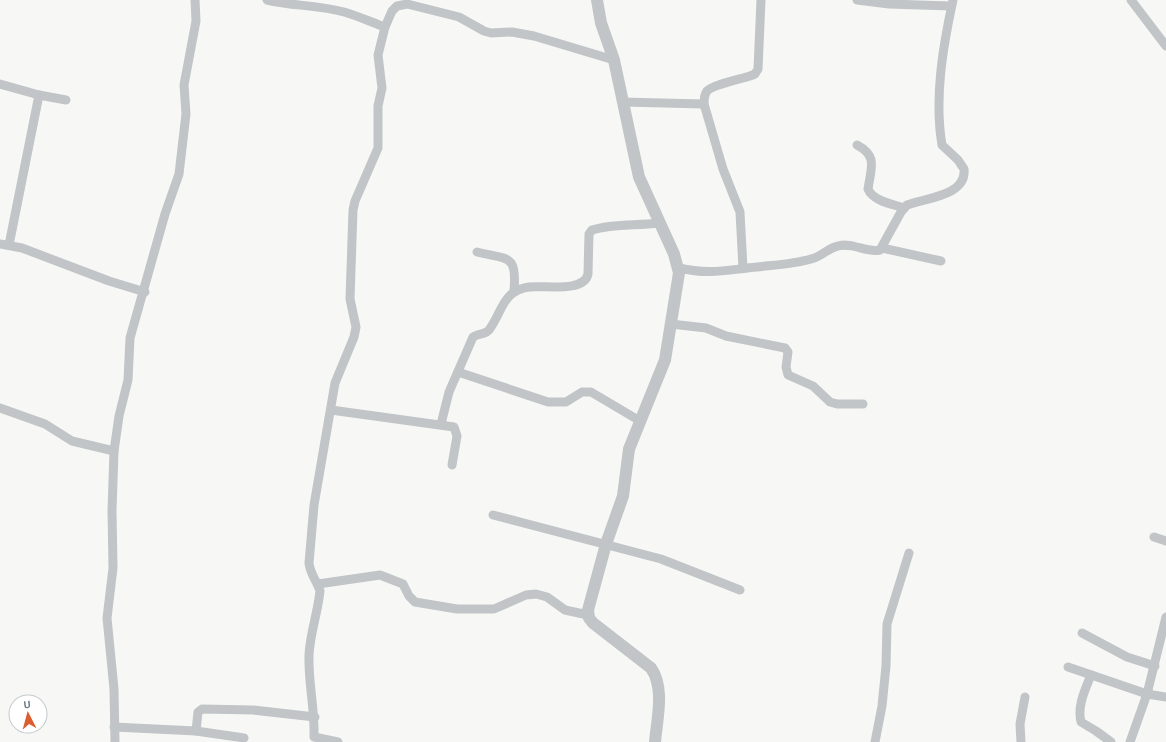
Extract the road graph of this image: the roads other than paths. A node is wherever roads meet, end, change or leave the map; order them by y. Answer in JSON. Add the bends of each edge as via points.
{"nodes":[{"id":1,"x":196,"y":0,"type":"edge"},
{"id":2,"x":267,"y":0,"type":"edge"},
{"id":3,"x":596,"y":0,"type":"edge"},
{"id":4,"x":761,"y":0,"type":"edge"},
{"id":5,"x":857,"y":0,"type":"edge"},
{"id":6,"x":1131,"y":0,"type":"edge"},
{"id":7,"x":298,"y":2,"type":"edge"},
{"id":8,"x":408,"y":2,"type":"edge"},
{"id":9,"x":952,"y":3,"type":"edge"},
{"id":10,"x":385,"y":27,"type":"junction"},
{"id":11,"x":1166,"y":46,"type":"edge"},
{"id":12,"x":614,"y":60,"type":"junction"},
{"id":13,"x":0,"y":84,"type":"edge"},
{"id":14,"x":39,"y":95,"type":"junction"},
{"id":15,"x":66,"y":100,"type":"dead end"},
{"id":16,"x":622,"y":102,"type":"junction"},
{"id":17,"x":704,"y":104,"type":"junction"},
{"id":18,"x":857,"y":145,"type":"dead end"},
{"id":19,"x":904,"y":208,"type":"junction"},
{"id":20,"x":659,"y":222,"type":"junction"},
{"id":21,"x":4,"y":245,"type":"edge"},
{"id":22,"x":882,"y":248,"type":"junction"},
{"id":23,"x":477,"y":252,"type":"dead end"},
{"id":24,"x":941,"y":261,"type":"dead end"},
{"id":25,"x":679,"y":268,"type":"junction"},
{"id":26,"x":743,"y":268,"type":"junction"},
{"id":27,"x":514,"y":291,"type":"junction"},
{"id":28,"x":145,"y":292,"type":"junction"},
{"id":29,"x":671,"y":324,"type":"junction"},
{"id":30,"x":458,"y":372,"type":"junction"},
{"id":31,"x":863,"y":404,"type":"dead end"},
{"id":32,"x":0,"y":408,"type":"edge"},
{"id":33,"x":331,"y":410,"type":"junction"},
{"id":34,"x":640,"y":421,"type":"junction"},
{"id":35,"x":441,"y":424,"type":"junction"},
{"id":36,"x":114,"y":451,"type":"junction"},
{"id":37,"x":452,"y":464,"type":"dead end"},
{"id":38,"x":493,"y":516,"type":"dead end"},
{"id":39,"x":1154,"y":537,"type":"dead end"},
{"id":40,"x":1166,"y":541,"type":"edge"},
{"id":41,"x":606,"y":544,"type":"junction"},
{"id":42,"x":909,"y":554,"type":"dead end"},
{"id":43,"x":318,"y":584,"type":"junction"},
{"id":44,"x":740,"y":590,"type":"dead end"},
{"id":45,"x":588,"y":615,"type":"junction"},
{"id":46,"x":1166,"y":617,"type":"edge"},
{"id":47,"x":1082,"y":632,"type":"dead end"},
{"id":48,"x":1155,"y":666,"type":"junction"},
{"id":49,"x":1068,"y":667,"type":"dead end"},
{"id":50,"x":1091,"y":675,"type":"junction"},
{"id":51,"x":1147,"y":694,"type":"junction"},
{"id":52,"x":1025,"y":697,"type":"dead end"},
{"id":53,"x":1166,"y":697,"type":"edge"},
{"id":54,"x":315,"y":717,"type":"junction"},
{"id":55,"x":114,"y":727,"type":"junction"},
{"id":56,"x":196,"y":731,"type":"junction"},
{"id":57,"x":244,"y":738,"type":"dead end"},
{"id":58,"x":314,"y":740,"type":"edge"},
{"id":59,"x":115,"y":742,"type":"edge"},
{"id":60,"x":338,"y":742,"type":"edge"},
{"id":61,"x":656,"y":742,"type":"edge"},
{"id":62,"x":875,"y":742,"type":"edge"},
{"id":63,"x":1021,"y":742,"type":"edge"},
{"id":64,"x":1111,"y":742,"type":"edge"},
{"id":65,"x":1130,"y":742,"type":"edge"}],
"edges":[{"from":1,"to":28,"type":"street","via":[[196,21],[184,85],[186,114],[179,174],[165,214]]},
{"from":2,"to":7,"type":"street","via":[[287,4]]},
{"from":3,"to":12,"type":"street"},
{"from":4,"to":17,"type":"street","via":[[758,68],[755,74],[708,90],[704,96]]},
{"from":5,"to":9,"type":"street","via":[[889,4]]},
{"from":6,"to":11,"type":"street"},
{"from":7,"to":10,"type":"street","via":[[344,12]]},
{"from":8,"to":10,"type":"street","via":[[392,11]]},
{"from":8,"to":12,"type":"street","via":[[459,17],[491,33],[512,32],[534,36]]},
{"from":9,"to":19,"type":"street","via":[[940,87],[941,138],[942,145],[962,164],[965,174],[960,184],[952,191],[912,203]]},
{"from":10,"to":33,"type":"street","via":[[378,55],[382,84],[378,106],[378,148],[353,210],[350,299],[356,327],[354,338],[339,371]]},
{"from":12,"to":16,"type":"street"},
{"from":13,"to":14,"type":"street"},
{"from":14,"to":15,"type":"street"},
{"from":14,"to":21,"type":"street"},
{"from":16,"to":17,"type":"street"},
{"from":16,"to":20,"type":"street","via":[[639,177]]},
{"from":17,"to":26,"type":"street","via":[[723,169],[740,212]]},
{"from":18,"to":19,"type":"street","via":[[871,157],[868,189],[870,193]]},
{"from":19,"to":22,"type":"street"},
{"from":20,"to":25,"type":"street"},
{"from":20,"to":27,"type":"street","via":[[637,226],[620,224],[592,230],[589,234],[587,280],[582,283],[530,287]]},
{"from":21,"to":28,"type":"street","via":[[37,253]]},
{"from":22,"to":24,"type":"street"},
{"from":22,"to":26,"type":"street","via":[[876,251],[851,244],[838,246],[812,259]]},
{"from":23,"to":27,"type":"street","via":[[509,260],[514,265]]},
{"from":25,"to":26,"type":"street","via":[[698,272]]},
{"from":25,"to":29,"type":"street"},
{"from":27,"to":30,"type":"street","via":[[508,296],[489,330],[473,337]]},
{"from":28,"to":36,"type":"street","via":[[130,338],[128,380]]},
{"from":29,"to":31,"type":"street","via":[[706,328],[726,336],[785,348],[788,352],[788,375],[813,386],[830,402]]},
{"from":29,"to":34,"type":"street","via":[[665,360]]},
{"from":30,"to":34,"type":"street","via":[[548,402],[566,402],[582,392],[591,392]]},
{"from":30,"to":35,"type":"street","via":[[449,392]]},
{"from":32,"to":36,"type":"street","via":[[45,424],[72,441]]},
{"from":33,"to":35,"type":"street"},
{"from":33,"to":43,"type":"street","via":[[314,505],[309,563]]},
{"from":34,"to":41,"type":"street","via":[[629,448],[623,496]]},
{"from":35,"to":37,"type":"street","via":[[454,427],[456,431]]},
{"from":36,"to":55,"type":"street","via":[[113,568],[107,618],[114,689]]},
{"from":38,"to":41,"type":"street"},
{"from":39,"to":40,"type":"street"},
{"from":41,"to":44,"type":"street","via":[[661,559]]},
{"from":41,"to":45,"type":"street"},
{"from":42,"to":62,"type":"street","via":[[886,624],[886,666]]},
{"from":43,"to":45,"type":"street","via":[[380,575],[403,584],[415,602],[457,609],[494,609],[526,595],[536,594],[547,597],[565,610]]},
{"from":43,"to":54,"type":"street","via":[[319,600],[309,654]]},
{"from":45,"to":61,"type":"street","via":[[593,623],[651,668],[658,680]]},
{"from":46,"to":48,"type":"street"},
{"from":47,"to":48,"type":"street","via":[[1126,657]]},
{"from":48,"to":51,"type":"street"},
{"from":49,"to":50,"type":"street"},
{"from":50,"to":51,"type":"street"},
{"from":50,"to":64,"type":"street","via":[[1082,700],[1081,722]]},
{"from":51,"to":53,"type":"street"},
{"from":51,"to":65,"type":"street"},
{"from":52,"to":63,"type":"street","via":[[1020,724]]},
{"from":54,"to":56,"type":"street","via":[[253,710],[202,709],[198,712]]},
{"from":54,"to":58,"type":"street"},
{"from":55,"to":56,"type":"street"},
{"from":55,"to":59,"type":"street"},
{"from":56,"to":57,"type":"street"},
{"from":58,"to":60,"type":"street"}]}
